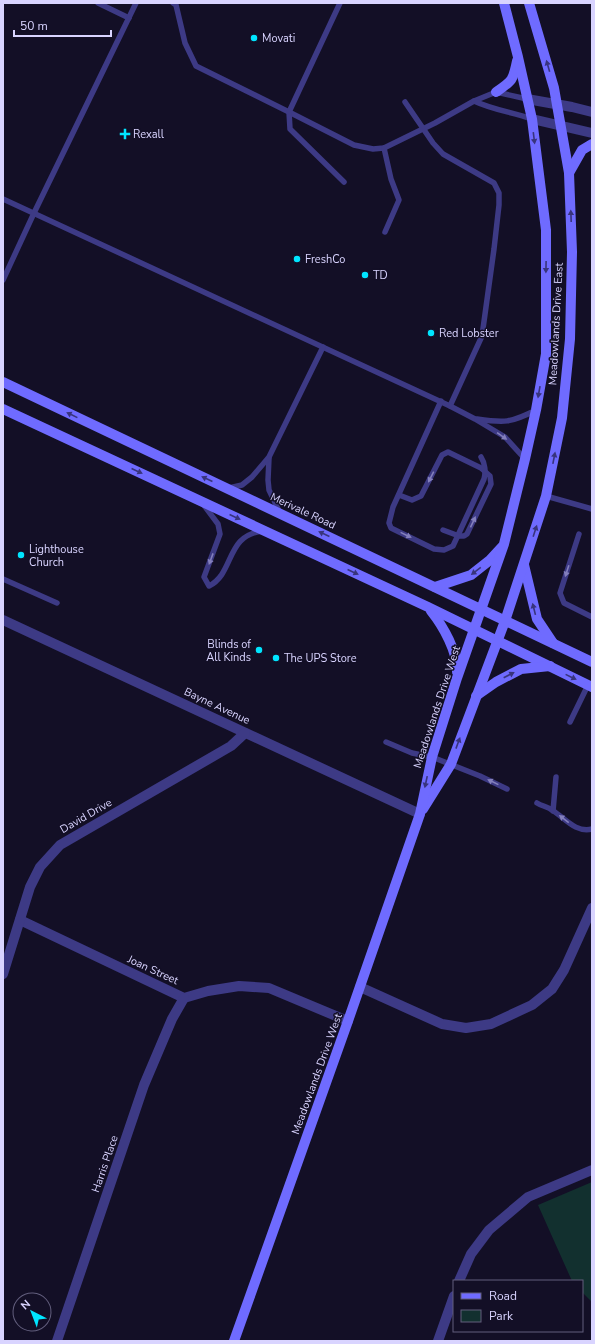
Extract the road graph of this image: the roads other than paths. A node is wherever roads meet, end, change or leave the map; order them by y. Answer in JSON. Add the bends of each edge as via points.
{"nodes":[{"id":1,"x":98,"y":3,"type":"edge"},
{"id":2,"x":136,"y":3,"type":"edge"},
{"id":3,"x":173,"y":3,"type":"edge"},
{"id":4,"x":340,"y":3,"type":"edge"},
{"id":5,"x":504,"y":3,"type":"edge"},
{"id":6,"x":529,"y":3,"type":"edge"},
{"id":7,"x":129,"y":18,"type":"junction"},
{"id":8,"x":518,"y":57,"type":"junction"},
{"id":9,"x":496,"y":92,"type":"junction"},
{"id":10,"x":527,"y":99,"type":"junction"},
{"id":11,"x":474,"y":101,"type":"junction"},
{"id":12,"x":405,"y":102,"type":"dead end"},
{"id":13,"x":556,"y":104,"type":"junction"},
{"id":14,"x":290,"y":112,"type":"junction"},
{"id":15,"x":592,"y":112,"type":"edge"},
{"id":16,"x":532,"y":119,"type":"junction"},
{"id":17,"x":561,"y":126,"type":"junction"},
{"id":18,"x":423,"y":128,"type":"junction"},
{"id":19,"x":592,"y":133,"type":"edge"},
{"id":20,"x":592,"y":144,"type":"edge"},
{"id":21,"x":384,"y":148,"type":"junction"},
{"id":22,"x":569,"y":173,"type":"junction"},
{"id":23,"x":344,"y":182,"type":"dead end"},
{"id":24,"x":3,"y":199,"type":"edge"},
{"id":25,"x":34,"y":213,"type":"junction"},
{"id":26,"x":385,"y":232,"type":"dead end"},
{"id":27,"x":3,"y":280,"type":"edge"},
{"id":28,"x":323,"y":347,"type":"junction"},
{"id":29,"x":3,"y":382,"type":"edge"},
{"id":30,"x":441,"y":402,"type":"junction"},
{"id":31,"x":450,"y":406,"type":"junction"},
{"id":32,"x":3,"y":409,"type":"edge"},
{"id":33,"x":536,"y":410,"type":"junction"},
{"id":34,"x":475,"y":419,"type":"junction"},
{"id":35,"x":269,"y":457,"type":"junction"},
{"id":36,"x":481,"y":457,"type":"dead end"},
{"id":37,"x":525,"y":459,"type":"junction"},
{"id":38,"x":485,"y":472,"type":"junction"},
{"id":39,"x":226,"y":488,"type":"junction"},
{"id":40,"x":398,"y":495,"type":"junction"},
{"id":41,"x":546,"y":496,"type":"junction"},
{"id":42,"x":200,"y":501,"type":"junction"},
{"id":43,"x":592,"y":509,"type":"edge"},
{"id":44,"x":280,"y":514,"type":"junction"},
{"id":45,"x":443,"y":530,"type":"dead end"},
{"id":46,"x":264,"y":531,"type":"junction"},
{"id":47,"x":578,"y":534,"type":"dead end"},
{"id":48,"x":459,"y":536,"type":"junction"},
{"id":49,"x":504,"y":544,"type":"junction"},
{"id":50,"x":524,"y":565,"type":"junction"},
{"id":51,"x":3,"y":579,"type":"edge"},
{"id":52,"x":435,"y":587,"type":"junction"},
{"id":53,"x":57,"y":603,"type":"dead end"},
{"id":54,"x":428,"y":607,"type":"junction"},
{"id":55,"x":482,"y":610,"type":"junction"},
{"id":56,"x":592,"y":617,"type":"edge"},
{"id":57,"x":3,"y":620,"type":"edge"},
{"id":58,"x":505,"y":621,"type":"junction"},
{"id":59,"x":474,"y":630,"type":"junction"},
{"id":60,"x":497,"y":641,"type":"junction"},
{"id":61,"x":553,"y":643,"type":"junction"},
{"id":62,"x":592,"y":662,"type":"edge"},
{"id":63,"x":550,"y":666,"type":"junction"},
{"id":64,"x":457,"y":678,"type":"junction"},
{"id":65,"x":590,"y":686,"type":"edge"},
{"id":66,"x":476,"y":696,"type":"junction"},
{"id":67,"x":570,"y":722,"type":"dead end"},
{"id":68,"x":245,"y":733,"type":"junction"},
{"id":69,"x":386,"y":742,"type":"dead end"},
{"id":70,"x":432,"y":757,"type":"junction"},
{"id":71,"x":451,"y":764,"type":"junction"},
{"id":72,"x":556,"y":777,"type":"dead end"},
{"id":73,"x":507,"y":789,"type":"dead end"},
{"id":74,"x":537,"y":803,"type":"dead end"},
{"id":75,"x":553,"y":811,"type":"junction"},
{"id":76,"x":420,"y":814,"type":"junction"},
{"id":77,"x":592,"y":829,"type":"edge"},
{"id":78,"x":592,"y":908,"type":"edge"},
{"id":79,"x":20,"y":920,"type":"junction"},
{"id":80,"x":3,"y":974,"type":"edge"},
{"id":81,"x":360,"y":987,"type":"junction"},
{"id":82,"x":184,"y":998,"type":"junction"},
{"id":83,"x":348,"y":1021,"type":"junction"},
{"id":84,"x":592,"y":1170,"type":"edge"},
{"id":85,"x":459,"y":1280,"type":"edge"},
{"id":86,"x":453,"y":1299,"type":"edge"},
{"id":87,"x":57,"y":1341,"type":"edge"},
{"id":88,"x":234,"y":1341,"type":"edge"},
{"id":89,"x":438,"y":1341,"type":"edge"}],
"edges":[{"from":1,"to":7,"type":"lane"},
{"from":2,"to":7,"type":"lane"},
{"from":3,"to":14,"type":"lane","via":[[176,5],[185,43],[196,66]]},
{"from":4,"to":14,"type":"lane"},
{"from":5,"to":8,"type":"main road","name":"Meadowlands Drive East"},
{"from":13,"to":6,"type":"main road","name":"Meadowlands Drive East","one_way":true,"via":[[554,88]]},
{"from":7,"to":25,"type":"lane"},
{"from":8,"to":9,"type":"main road","via":[[511,81]]},
{"from":8,"to":10,"type":"main road","name":"Meadowlands Drive East"},
{"from":9,"to":10,"type":"lane"},
{"from":9,"to":11,"type":"lane"},
{"from":10,"to":13,"type":"street"},
{"from":10,"to":16,"type":"main road","name":"Meadowlands Drive East"},
{"from":11,"to":16,"type":"lane","via":[[489,108]]},
{"from":11,"to":18,"type":"lane"},
{"from":12,"to":18,"type":"lane"},
{"from":13,"to":15,"type":"street"},
{"from":13,"to":17,"type":"main road","name":"Meadowlands Drive East"},
{"from":14,"to":21,"type":"lane","via":[[354,145]]},
{"from":14,"to":23,"type":"lane","via":[[290,129]]},
{"from":16,"to":17,"type":"street"},
{"from":16,"to":33,"type":"main road","name":"Meadowlands Drive East","one_way":true,"via":[[546,230],[546,354]]},
{"from":17,"to":19,"type":"street"},
{"from":17,"to":22,"type":"main road","name":"Meadowlands Drive East"},
{"from":18,"to":21,"type":"lane"},
{"from":18,"to":31,"type":"lane","via":[[443,154],[494,183],[499,193],[482,336]]},
{"from":20,"to":22,"type":"main road","via":[[582,150]]},
{"from":21,"to":26,"type":"lane","via":[[399,200]]},
{"from":41,"to":22,"type":"main road","name":"Meadowlands Drive East","one_way":true,"via":[[562,418],[570,339],[572,252]]},
{"from":24,"to":25,"type":"lane"},
{"from":25,"to":27,"type":"lane"},
{"from":25,"to":28,"type":"lane"},
{"from":28,"to":30,"type":"lane"},
{"from":28,"to":35,"type":"lane"},
{"from":39,"to":29,"type":"main road","name":"Merivale Road","one_way":true},
{"from":30,"to":31,"type":"lane"},
{"from":30,"to":40,"type":"lane"},
{"from":31,"to":34,"type":"lane"},
{"from":32,"to":42,"type":"main road","one_way":true},
{"from":33,"to":34,"type":"lane","via":[[520,418],[501,422]]},
{"from":33,"to":37,"type":"main road","name":"Meadowlands Drive East"},
{"from":34,"to":37,"type":"lane","one_way":true,"via":[[505,437]]},
{"from":35,"to":39,"type":"lane","via":[[242,485]]},
{"from":35,"to":44,"type":"lane","via":[[269,490]]},
{"from":36,"to":38,"type":"lane"},
{"from":37,"to":49,"type":"main road","name":"Meadowlands Drive East"},
{"from":38,"to":40,"type":"lane","one_way":true,"via":[[448,452],[442,455],[421,496],[412,500]]},
{"from":48,"to":38,"type":"lane","one_way":true},
{"from":39,"to":44,"type":"main road","name":"Merivale Road"},
{"from":40,"to":48,"type":"lane","one_way":true,"via":[[389,523],[391,528],[434,549],[450,548]]},
{"from":41,"to":43,"type":"lane"},
{"from":50,"to":41,"type":"main road","name":"Meadowlands Drive East","one_way":true},
{"from":42,"to":46,"type":"main road","one_way":true},
{"from":42,"to":46,"type":"lane","one_way":true,"via":[[215,519],[220,534],[204,576],[209,586],[218,581],[241,540],[250,533]]},
{"from":52,"to":44,"type":"main road","name":"Merivale Road","one_way":true},
{"from":45,"to":48,"type":"lane"},
{"from":46,"to":54,"type":"main road","one_way":true},
{"from":47,"to":56,"type":"lane","one_way":true,"via":[[560,593],[564,603]]},
{"from":49,"to":52,"type":"main road","one_way":true,"via":[[490,560],[471,575]]},
{"from":49,"to":55,"type":"main road","name":"Meadowlands Drive East"},
{"from":50,"to":58,"type":"main road","name":"Meadowlands Drive East"},
{"from":61,"to":50,"type":"main road","one_way":true,"via":[[535,615]]},
{"from":51,"to":53,"type":"lane"},
{"from":52,"to":55,"type":"main road","name":"Merivale Road"},
{"from":54,"to":59,"type":"main road"},
{"from":54,"to":64,"type":"main road","via":[[439,620],[449,640],[458,664]]},
{"from":55,"to":58,"type":"main road","name":"Merivale Road"},
{"from":55,"to":59,"type":"main road","name":"Meadowlands Drive East"},
{"from":57,"to":68,"type":"street","name":"Bayne Avenue"},
{"from":58,"to":60,"type":"main road","name":"Meadowlands Drive East"},
{"from":58,"to":61,"type":"main road","name":"Merivale Road"},
{"from":59,"to":60,"type":"main road"},
{"from":59,"to":64,"type":"main road","name":"Meadowlands Drive West"},
{"from":60,"to":63,"type":"main road"},
{"from":60,"to":66,"type":"main road","name":"Meadowlands Drive West"},
{"from":61,"to":62,"type":"main road","name":"Merivale Road"},
{"from":63,"to":65,"type":"main road","one_way":true},
{"from":66,"to":63,"type":"main road","one_way":true,"via":[[521,669]]},
{"from":64,"to":70,"type":"main road","name":"Meadowlands Drive West"},
{"from":65,"to":67,"type":"lane"},
{"from":71,"to":66,"type":"main road","name":"Meadowlands Drive West","one_way":true},
{"from":68,"to":76,"type":"street","name":"Bayne Avenue"},
{"from":68,"to":79,"type":"street","name":"David Drive","via":[[231,746],[60,845],[40,867],[30,887]]},
{"from":69,"to":70,"type":"lane","via":[[412,753]]},
{"from":70,"to":71,"type":"lane"},
{"from":70,"to":76,"type":"main road","name":"Meadowlands Drive West","one_way":true},
{"from":73,"to":71,"type":"lane","one_way":true},
{"from":71,"to":76,"type":"main road","name":"Meadowlands Drive West"},
{"from":72,"to":75,"type":"lane"},
{"from":74,"to":75,"type":"lane"},
{"from":77,"to":75,"type":"lane","one_way":true,"via":[[573,826]]},
{"from":76,"to":81,"type":"main road","name":"Meadowlands Drive West"},
{"from":78,"to":81,"type":"street","via":[[564,970],[552,989],[532,1005],[491,1024],[466,1028],[442,1024]]},
{"from":79,"to":80,"type":"street","name":"David Drive"},
{"from":79,"to":82,"type":"street","name":"Joan Street"},
{"from":81,"to":83,"type":"main road","name":"Meadowlands Drive West"},
{"from":82,"to":83,"type":"street","name":"Joan Street","via":[[239,986],[269,988]]},
{"from":82,"to":87,"type":"street","name":"Harris Place","via":[[172,1019],[144,1085]]},
{"from":83,"to":88,"type":"main road","name":"Meadowlands Drive West"},
{"from":84,"to":85,"type":"street","via":[[528,1197],[489,1230],[471,1254]]},
{"from":86,"to":89,"type":"street"}]}
